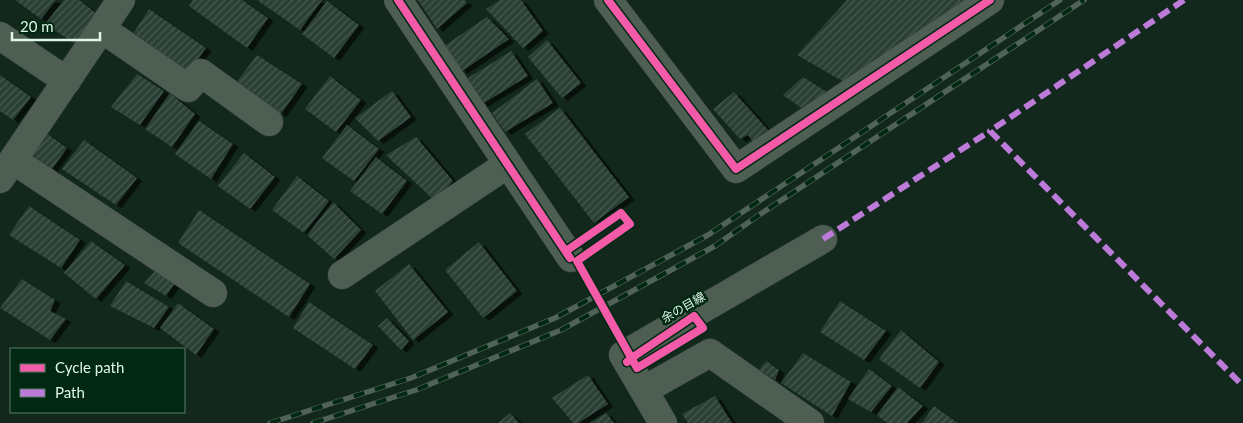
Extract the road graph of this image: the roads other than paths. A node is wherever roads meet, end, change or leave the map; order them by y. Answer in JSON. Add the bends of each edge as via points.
{"nodes":[{"id":1,"x":121,"y":0,"type":"edge"},
{"id":2,"x":398,"y":0,"type":"edge"},
{"id":3,"x":608,"y":0,"type":"edge"},
{"id":4,"x":990,"y":0,"type":"edge"},
{"id":5,"x":102,"y":29,"type":"junction"},
{"id":6,"x":0,"y":36,"type":"edge"},
{"id":7,"x":67,"y":81,"type":"junction"},
{"id":8,"x":269,"y":122,"type":"dead end"},
{"id":9,"x":508,"y":164,"type":"junction"},
{"id":10,"x":7,"y":169,"type":"edge"},
{"id":11,"x":823,"y":239,"type":"dead end"},
{"id":12,"x":571,"y":258,"type":"dead end"},
{"id":13,"x":342,"y":275,"type":"dead end"},
{"id":14,"x":214,"y":293,"type":"dead end"},
{"id":15,"x":644,"y":390,"type":"junction"},
{"id":16,"x":657,"y":420,"type":"edge"},
{"id":17,"x":810,"y":423,"type":"edge"}],
"edges":[{"from":1,"to":5,"type":"street"},
{"from":2,"to":9,"type":"street"},
{"from":3,"to":4,"type":"street","via":[[736,169]]},
{"from":5,"to":7,"type":"street"},
{"from":5,"to":8,"type":"street","via":[[188,88],[201,73]]},
{"from":6,"to":7,"type":"street"},
{"from":7,"to":10,"type":"street"},
{"from":9,"to":12,"type":"street"},
{"from":9,"to":13,"type":"street"},
{"from":10,"to":14,"type":"street"},
{"from":11,"to":15,"type":"street","name":"余の目線","via":[[622,355]]},
{"from":15,"to":16,"type":"street","name":"余の目線"},
{"from":15,"to":17,"type":"street","via":[[710,353]]}]}
